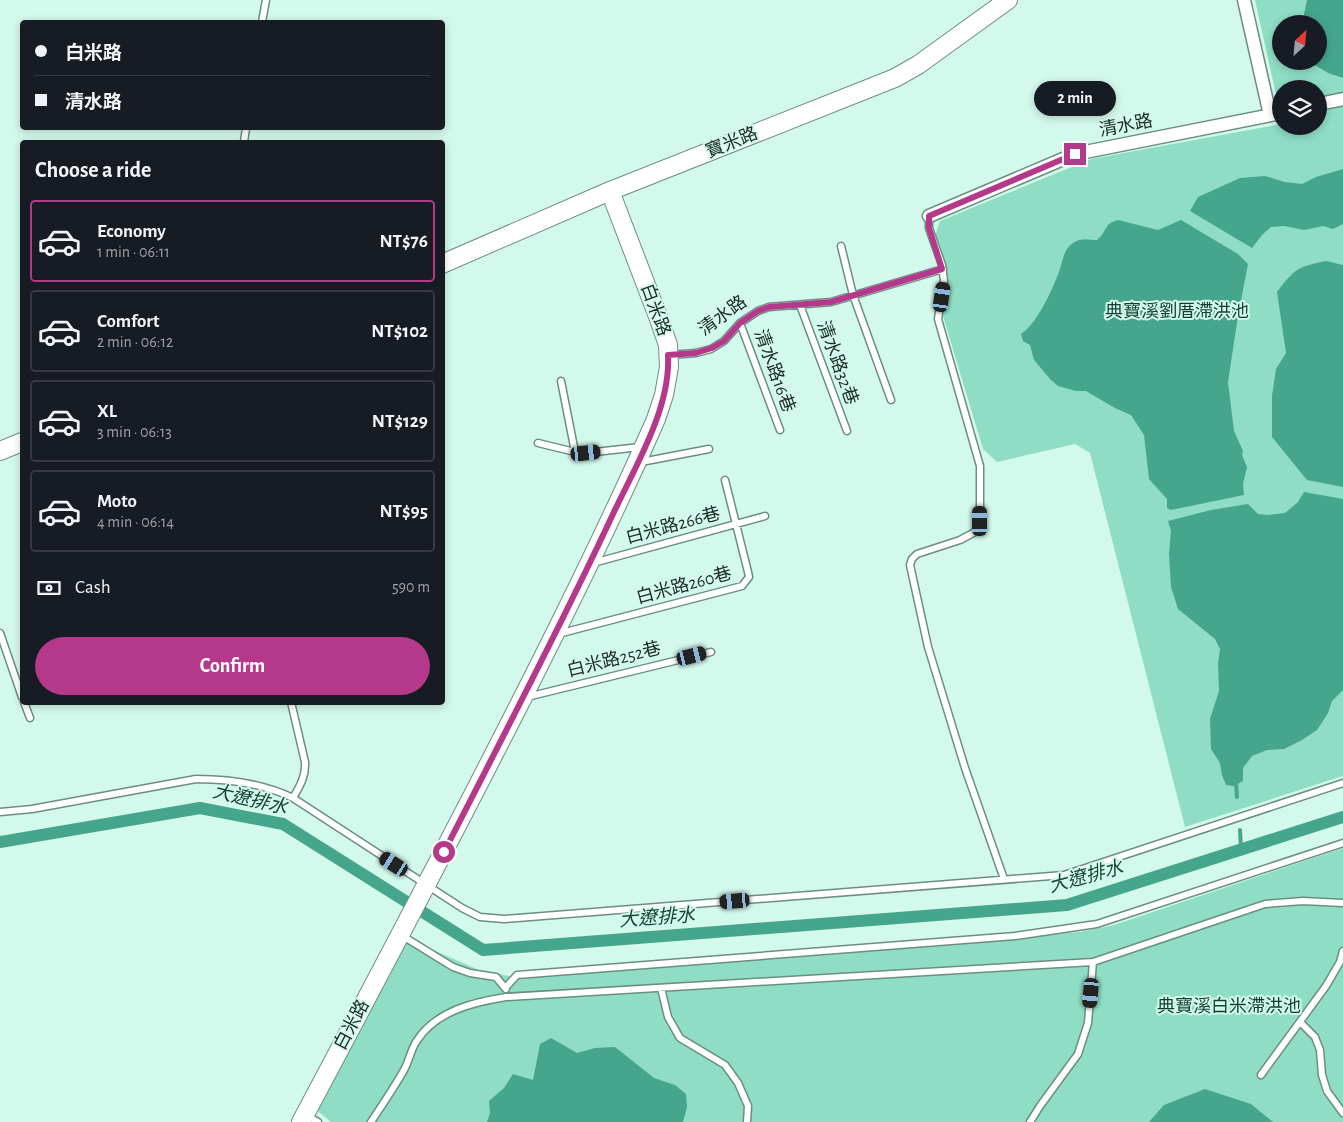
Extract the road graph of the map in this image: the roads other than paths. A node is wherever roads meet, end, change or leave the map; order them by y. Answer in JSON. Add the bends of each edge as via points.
{"nodes":[{"id":1,"x":266,"y":0,"type":"edge"},
{"id":2,"x":1008,"y":0,"type":"edge"},
{"id":3,"x":1244,"y":0,"type":"edge"},
{"id":4,"x":262,"y":20,"type":"edge"},
{"id":5,"x":1343,"y":99,"type":"edge"},
{"id":6,"x":1272,"y":100,"type":"edge"},
{"id":7,"x":1327,"y":102,"type":"edge"},
{"id":8,"x":1272,"y":115,"type":"edge"},
{"id":9,"x":610,"y":191,"type":"junction"},
{"id":10,"x":929,"y":216,"type":"joint"},
{"id":11,"x":841,"y":246,"type":"dead end"},
{"id":12,"x":445,"y":263,"type":"edge"},
{"id":13,"x":942,"y":269,"type":"junction"},
{"id":14,"x":853,"y":296,"type":"junction"},
{"id":15,"x":800,"y":305,"type":"junction"},
{"id":16,"x":740,"y":323,"type":"junction"},
{"id":17,"x":668,"y":355,"type":"junction"},
{"id":18,"x":561,"y":381,"type":"dead end"},
{"id":19,"x":891,"y":400,"type":"dead end"},
{"id":20,"x":780,"y":430,"type":"dead end"},
{"id":21,"x":847,"y":431,"type":"dead end"},
{"id":22,"x":20,"y":443,"type":"edge"},
{"id":23,"x":538,"y":443,"type":"dead end"},
{"id":24,"x":709,"y":449,"type":"dead end"},
{"id":25,"x":0,"y":451,"type":"edge"},
{"id":26,"x":575,"y":452,"type":"junction"},
{"id":27,"x":641,"y":455,"type":"junction"},
{"id":28,"x":725,"y":480,"type":"dead end"},
{"id":29,"x":765,"y":516,"type":"dead end"},
{"id":30,"x":736,"y":524,"type":"junction"},
{"id":31,"x":589,"y":564,"type":"junction"},
{"id":32,"x":0,"y":632,"type":"edge"},
{"id":33,"x":554,"y":635,"type":"junction"},
{"id":34,"x":711,"y":652,"type":"dead end"},
{"id":35,"x":20,"y":691,"type":"edge"},
{"id":36,"x":523,"y":697,"type":"junction"},
{"id":37,"x":25,"y":705,"type":"edge"},
{"id":38,"x":292,"y":705,"type":"edge"},
{"id":39,"x":30,"y":718,"type":"dead end"},
{"id":40,"x":1343,"y":783,"type":"edge"},
{"id":41,"x":294,"y":798,"type":"junction"},
{"id":42,"x":0,"y":812,"type":"edge"},
{"id":43,"x":1343,"y":843,"type":"edge"},
{"id":44,"x":1004,"y":880,"type":"junction"},
{"id":45,"x":426,"y":887,"type":"junction"},
{"id":46,"x":1343,"y":903,"type":"edge"},
{"id":47,"x":401,"y":931,"type":"junction"},
{"id":48,"x":1343,"y":951,"type":"edge"},
{"id":49,"x":1093,"y":962,"type":"junction"},
{"id":50,"x":506,"y":987,"type":"junction"},
{"id":51,"x":661,"y":988,"type":"junction"},
{"id":52,"x":506,"y":997,"type":"junction"},
{"id":53,"x":1300,"y":1022,"type":"junction"},
{"id":54,"x":1261,"y":1075,"type":"dead end"},
{"id":55,"x":1343,"y":1114,"type":"edge"},
{"id":56,"x":308,"y":1119,"type":"edge"},
{"id":57,"x":371,"y":1122,"type":"edge"},
{"id":58,"x":746,"y":1122,"type":"edge"},
{"id":59,"x":1030,"y":1122,"type":"edge"}],
"edges":[{"from":1,"to":4,"type":"lane"},
{"from":2,"to":9,"type":"street","name":"寶米路","via":[[895,78]]},
{"from":3,"to":6,"type":"street"},
{"from":5,"to":7,"type":"street"},
{"from":8,"to":10,"type":"street","name":"清水路","via":[[1075,154]]},
{"from":9,"to":12,"type":"street","name":"寶米路"},
{"from":9,"to":17,"type":"street","name":"白米路","via":[[659,319]]},
{"from":10,"to":13,"type":"lane","via":[[929,228]]},
{"from":11,"to":14,"type":"lane"},
{"from":13,"to":14,"type":"lane","name":"清水路"},
{"from":13,"to":44,"type":"lane","via":[[944,281],[938,319],[980,466],[980,521],[975,532],[917,554],[910,565],[928,647]]},
{"from":14,"to":15,"type":"lane","name":"清水路"},
{"from":14,"to":19,"type":"lane"},
{"from":15,"to":16,"type":"lane","name":"清水路","via":[[764,309]]},
{"from":15,"to":21,"type":"lane","name":"清水路32巷"},
{"from":16,"to":17,"type":"lane","name":"清水路","via":[[724,341],[712,348]]},
{"from":16,"to":20,"type":"lane","name":"清水路16巷"},
{"from":17,"to":27,"type":"street","name":"白米路","via":[[664,395]]},
{"from":18,"to":26,"type":"lane"},
{"from":22,"to":25,"type":"street"},
{"from":23,"to":26,"type":"lane"},
{"from":24,"to":27,"type":"lane"},
{"from":26,"to":27,"type":"lane"},
{"from":27,"to":31,"type":"street","name":"白米路"},
{"from":28,"to":30,"type":"lane","name":"白米路260巷"},
{"from":29,"to":30,"type":"lane","name":"白米路266巷"},
{"from":30,"to":31,"type":"lane","name":"白米路266巷"},
{"from":30,"to":33,"type":"lane","name":"白米路260巷","via":[[749,577],[742,586]]},
{"from":31,"to":33,"type":"street","name":"白米路"},
{"from":32,"to":35,"type":"lane"},
{"from":33,"to":36,"type":"street","name":"白米路"},
{"from":34,"to":36,"type":"lane","name":"白米路252巷"},
{"from":36,"to":45,"type":"street","name":"白米路"},
{"from":37,"to":39,"type":"lane"},
{"from":38,"to":41,"type":"lane","via":[[306,762],[304,778]]},
{"from":40,"to":44,"type":"lane","via":[[1064,875]]},
{"from":41,"to":42,"type":"lane","via":[[249,782],[196,779]]},
{"from":41,"to":45,"type":"lane"},
{"from":43,"to":50,"type":"lane","via":[[1097,924],[1015,936],[517,975]]},
{"from":44,"to":45,"type":"lane","via":[[504,919],[490,919],[472,913]]},
{"from":45,"to":47,"type":"street","name":"白米路"},
{"from":46,"to":49,"type":"lane","via":[[1303,901],[1265,904]]},
{"from":47,"to":50,"type":"lane","via":[[453,967],[470,974],[496,977]]},
{"from":47,"to":56,"type":"street","name":"白米路"},
{"from":48,"to":53,"type":"lane","via":[[1326,986]]},
{"from":49,"to":51,"type":"lane"},
{"from":49,"to":59,"type":"lane","via":[[1088,1023],[1078,1054]]},
{"from":50,"to":52,"type":"lane"},
{"from":51,"to":52,"type":"lane"},
{"from":51,"to":58,"type":"lane","via":[[668,1017],[680,1038],[725,1065],[738,1083],[748,1106]]},
{"from":52,"to":57,"type":"lane","via":[[452,1011],[431,1025],[416,1042],[405,1069]]},
{"from":53,"to":54,"type":"lane"},
{"from":53,"to":55,"type":"lane","via":[[1315,1037],[1327,1091]]}]}
